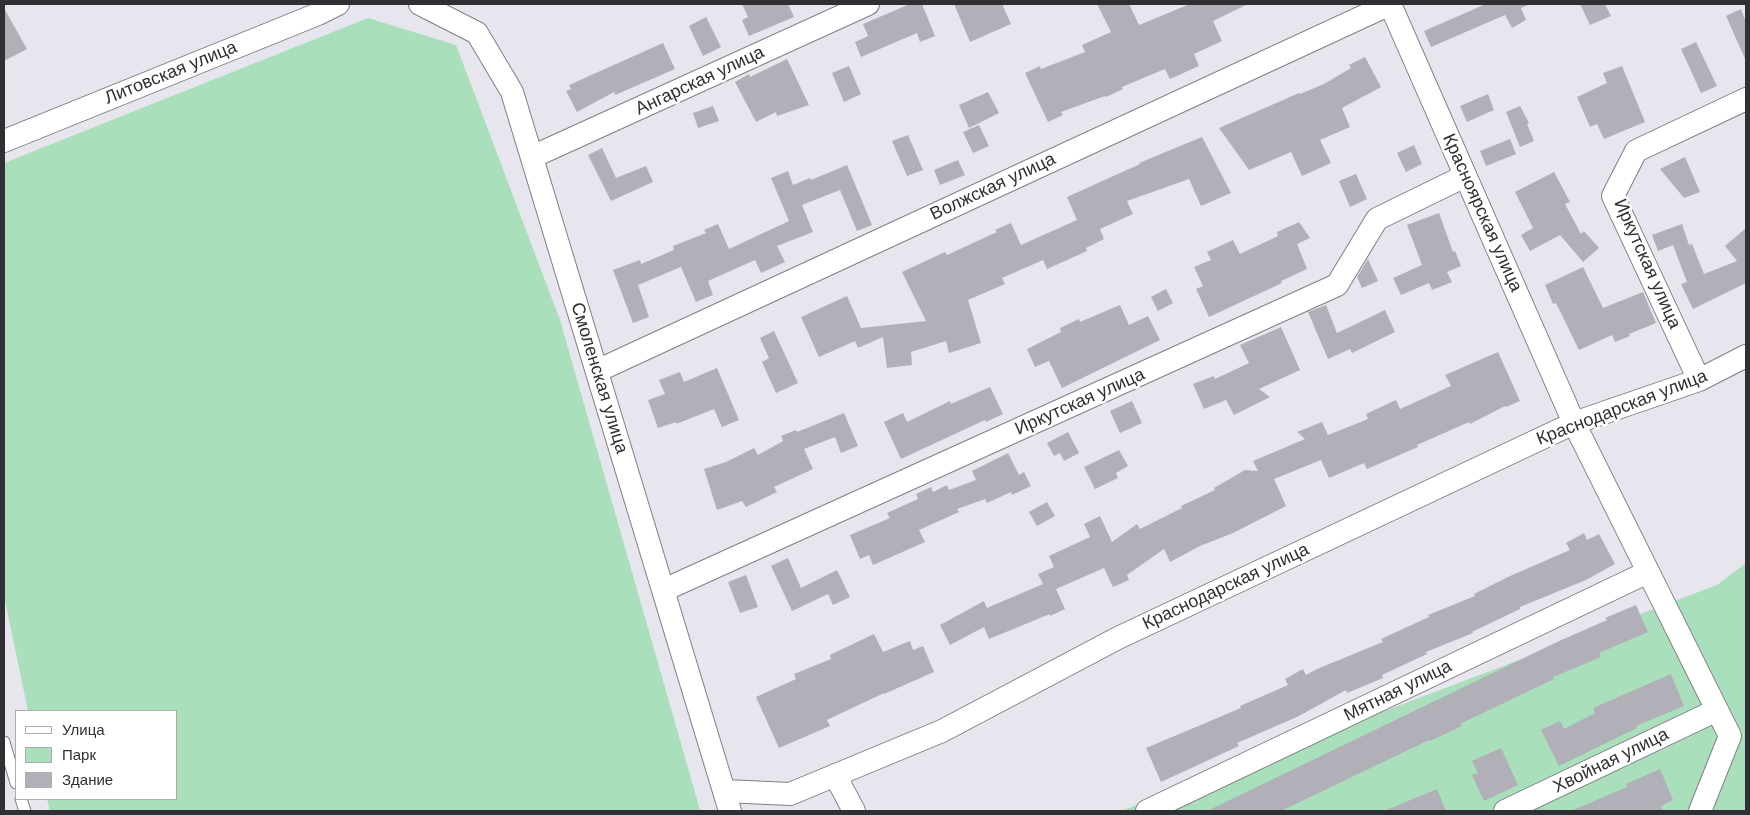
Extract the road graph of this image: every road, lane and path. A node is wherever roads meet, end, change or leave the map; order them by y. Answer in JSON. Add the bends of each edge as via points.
{"nodes":[{"id":1,"x":338,"y":4,"type":"edge"},
{"id":2,"x":349,"y":4,"type":"edge"},
{"id":3,"x":420,"y":4,"type":"edge"},
{"id":4,"x":868,"y":4,"type":"edge"},
{"id":5,"x":1390,"y":4,"type":"edge"},
{"id":6,"x":316,"y":9,"type":"edge"},
{"id":7,"x":1746,"y":99,"type":"edge"},
{"id":8,"x":4,"y":141,"type":"edge"},
{"id":9,"x":532,"y":157,"type":"junction"},
{"id":10,"x":1465,"y":176,"type":"junction"},
{"id":11,"x":1746,"y":356,"type":"edge"},
{"id":12,"x":597,"y":371,"type":"junction"},
{"id":13,"x":1699,"y":380,"type":"junction"},
{"id":14,"x":1574,"y":423,"type":"junction"},
{"id":15,"x":1648,"y":572,"type":"junction"},
{"id":16,"x":664,"y":590,"type":"junction"},
{"id":17,"x":1717,"y":710,"type":"junction"},
{"id":18,"x":4,"y":742,"type":"edge"},
{"id":19,"x":836,"y":775,"type":"junction"},
{"id":20,"x":15,"y":780,"type":"edge"},
{"id":21,"x":727,"y":801,"type":"edge"},
{"id":22,"x":854,"y":811,"type":"edge"},
{"id":23,"x":1148,"y":811,"type":"edge"},
{"id":24,"x":1505,"y":811,"type":"edge"},
{"id":25,"x":1700,"y":811,"type":"edge"}],
"edges":[{"from":1,"to":6,"type":"street","name":"Литовская улица"},
{"from":2,"to":6,"type":"street"},
{"from":3,"to":9,"type":"street","name":"Смоленская улица","via":[[477,33],[512,92]]},
{"from":4,"to":9,"type":"street","name":"Ангарская улица"},
{"from":5,"to":10,"type":"street","name":"Красноярская улица"},
{"from":5,"to":12,"type":"street","name":"Волжская улица"},
{"from":6,"to":8,"type":"street","name":"Литовская улица"},
{"from":7,"to":13,"type":"street","name":"Иркутская улица","via":[[1636,151],[1614,196]]},
{"from":9,"to":12,"type":"street","name":"Смоленская улица"},
{"from":10,"to":14,"type":"street","name":"Красноярская улица"},
{"from":10,"to":16,"type":"street","name":"Иркутская улица","via":[[1377,219],[1337,286]]},
{"from":11,"to":13,"type":"street","name":"Краснодарская улица"},
{"from":12,"to":16,"type":"street","name":"Смоленская улица"},
{"from":13,"to":14,"type":"street","name":"Краснодарская улица"},
{"from":14,"to":15,"type":"street","name":"Красноярская улица"},
{"from":14,"to":19,"type":"street","name":"Краснодарская улица","via":[[1118,638],[942,731]]},
{"from":15,"to":17,"type":"street","name":"Красноярская улица"},
{"from":15,"to":23,"type":"street","name":"Мятная улица"},
{"from":16,"to":21,"type":"street","name":"Смоленская улица"},
{"from":17,"to":24,"type":"street","name":"Хвойная улица"},
{"from":17,"to":25,"type":"street","name":"Красноярская улица","via":[[1730,736]]},
{"from":18,"to":20,"type":"lane"},
{"from":19,"to":21,"type":"street","name":"Краснодарская улица","via":[[790,794]]},
{"from":19,"to":22,"type":"street"}]}
